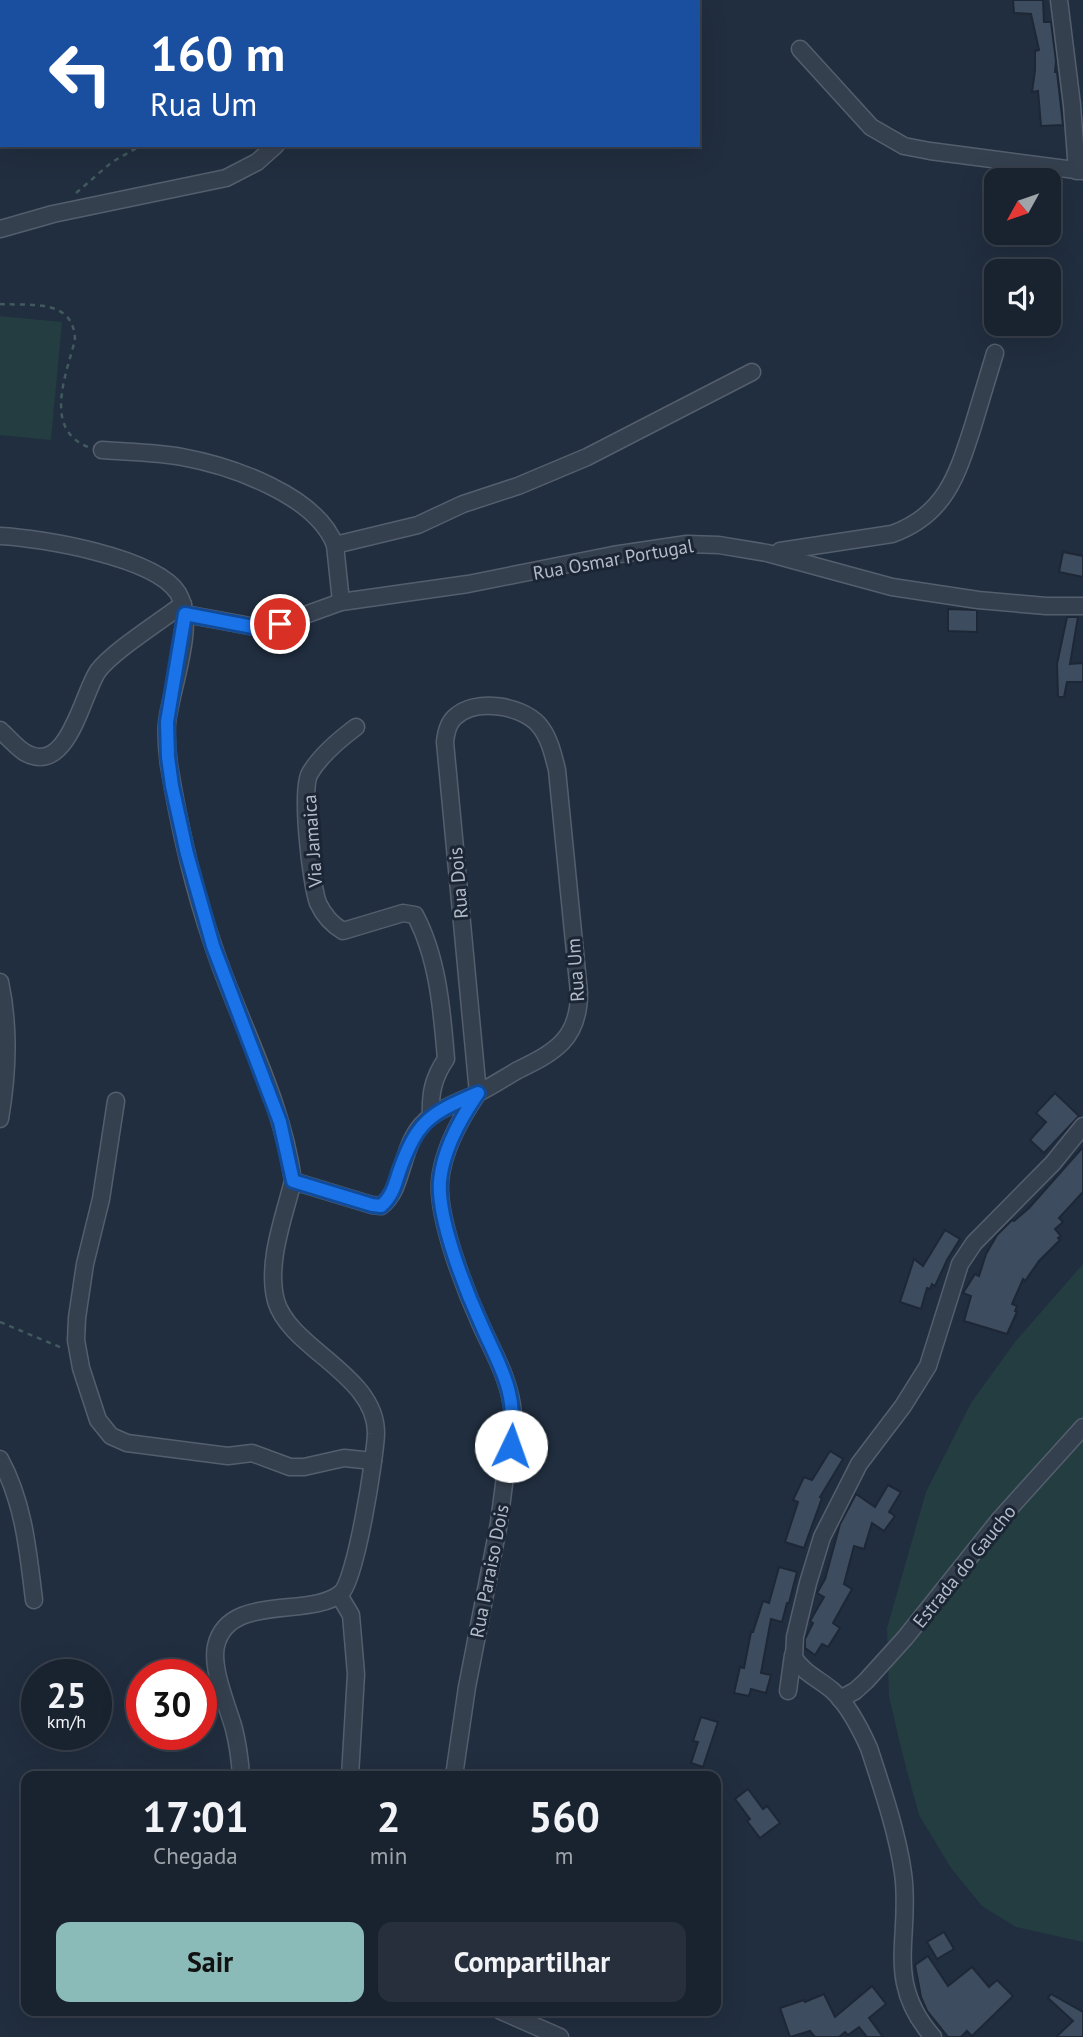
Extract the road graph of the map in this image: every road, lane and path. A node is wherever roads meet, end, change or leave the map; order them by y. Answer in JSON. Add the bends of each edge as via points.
{"nodes":[{"id":1,"x":1059,"y":0,"type":"edge"},
{"id":2,"x":800,"y":49,"type":"dead end"},
{"id":3,"x":138,"y":147,"type":"edge"},
{"id":4,"x":274,"y":147,"type":"edge"},
{"id":5,"x":1080,"y":171,"type":"edge"},
{"id":6,"x":53,"y":214,"type":"junction"},
{"id":7,"x":0,"y":229,"type":"edge"},
{"id":8,"x":0,"y":304,"type":"edge"},
{"id":9,"x":995,"y":353,"type":"dead end"},
{"id":10,"x":752,"y":372,"type":"dead end"},
{"id":11,"x":102,"y":450,"type":"joint"},
{"id":12,"x":0,"y":536,"type":"edge"},
{"id":13,"x":335,"y":545,"type":"junction"},
{"id":14,"x":767,"y":553,"type":"junction"},
{"id":15,"x":341,"y":602,"type":"junction"},
{"id":16,"x":1083,"y":606,"type":"edge"},
{"id":17,"x":184,"y":609,"type":"junction"},
{"id":18,"x":494,"y":706,"type":"joint"},
{"id":19,"x":356,"y":727,"type":"dead end"},
{"id":20,"x":0,"y":730,"type":"edge"},
{"id":21,"x":0,"y":982,"type":"edge"},
{"id":22,"x":478,"y":1093,"type":"junction"},
{"id":23,"x":116,"y":1101,"type":"dead end"},
{"id":24,"x":431,"y":1116,"type":"junction"},
{"id":25,"x":0,"y":1119,"type":"edge"},
{"id":26,"x":1083,"y":1126,"type":"edge"},
{"id":27,"x":293,"y":1181,"type":"junction"},
{"id":28,"x":0,"y":1322,"type":"edge"},
{"id":29,"x":78,"y":1354,"type":"junction"},
{"id":30,"x":1083,"y":1427,"type":"edge"},
{"id":31,"x":0,"y":1459,"type":"edge"},
{"id":32,"x":373,"y":1461,"type":"junction"},
{"id":33,"x":339,"y":1595,"type":"junction"},
{"id":34,"x":34,"y":1600,"type":"dead end"},
{"id":35,"x":793,"y":1655,"type":"junction"},
{"id":36,"x":788,"y":1691,"type":"dead end"},
{"id":37,"x":840,"y":1699,"type":"junction"},
{"id":38,"x":240,"y":1771,"type":"edge"},
{"id":39,"x":350,"y":1771,"type":"edge"},
{"id":40,"x":455,"y":1771,"type":"edge"},
{"id":41,"x":512,"y":2016,"type":"edge"},
{"id":42,"x":560,"y":2037,"type":"edge"},
{"id":43,"x":933,"y":2037,"type":"edge"}],
"edges":[{"from":1,"to":5,"type":"street"},
{"from":2,"to":5,"type":"street","via":[[864,120],[897,142],[930,151]]},
{"from":3,"to":6,"type":"path","via":[[112,162]]},
{"from":4,"to":6,"type":"street","via":[[226,178]]},
{"from":6,"to":7,"type":"street"},
{"from":8,"to":11,"type":"path","via":[[54,307],[69,317],[75,340],[62,390],[62,419],[76,441]]},
{"from":9,"to":14,"type":"street","via":[[961,462],[947,492],[929,513],[905,529],[877,538]]},
{"from":10,"to":13,"type":"street","via":[[587,457],[518,486],[418,525]]},
{"from":11,"to":13,"type":"street","via":[[182,457],[237,473],[308,509]]},
{"from":12,"to":17,"type":"street","via":[[76,548],[145,569],[167,581]]},
{"from":13,"to":15,"type":"street"},
{"from":14,"to":15,"type":"street","name":"Rua Osmar Portugal","via":[[677,544],[468,584]]},
{"from":14,"to":16,"type":"street","name":"Rua Osmar Portugal","via":[[892,587],[990,601]]},
{"from":15,"to":17,"type":"street","name":"Rua Osmar Portugal","via":[[261,628]]},
{"from":17,"to":20,"type":"street","via":[[105,663],[72,731],[58,749],[43,756],[28,754]]},
{"from":17,"to":27,"type":"street","via":[[166,738],[179,819],[213,946],[280,1122]]},
{"from":18,"to":22,"type":"street","name":"Rua Dois","via":[[457,715],[444,742]]},
{"from":18,"to":22,"type":"street","name":"Rua Um","via":[[532,719],[543,731],[554,758],[579,1005],[572,1030],[556,1049]]},
{"from":19,"to":24,"type":"street","name":"Via Jamaica","via":[[308,775],[313,885],[329,923],[343,931],[403,913],[415,915],[424,932],[435,972],[446,1059],[430,1094]]},
{"from":21,"to":25,"type":"street","via":[[9,1048]]},
{"from":22,"to":24,"type":"street","name":"Rua Um"},
{"from":22,"to":40,"type":"street","name":"Rua Paraiso Dois","via":[[448,1148],[440,1189],[460,1269],[502,1368],[513,1415],[499,1523]]},
{"from":23,"to":29,"type":"street","via":[[80,1292]]},
{"from":24,"to":27,"type":"street","name":"Rua Um","via":[[414,1135],[390,1196],[381,1206]]},
{"from":26,"to":35,"type":"street","via":[[974,1243],[960,1264],[928,1366],[859,1464],[822,1537]]},
{"from":27,"to":32,"type":"street","via":[[274,1265],[276,1302],[295,1331],[345,1376],[369,1408],[376,1432]]},
{"from":28,"to":29,"type":"path"},
{"from":29,"to":32,"type":"street","via":[[98,1420],[121,1442],[228,1456],[252,1453],[290,1467],[344,1458]]},
{"from":30,"to":37,"type":"street","name":"Estrada do Gaucho","via":[[1000,1519],[905,1638],[866,1681]]},
{"from":31,"to":34,"type":"street","via":[[21,1509]]},
{"from":32,"to":33,"type":"street","via":[[351,1577]]},
{"from":33,"to":38,"type":"street","via":[[323,1603],[258,1611],[232,1623],[219,1637],[215,1658],[235,1731]]},
{"from":33,"to":39,"type":"street","via":[[351,1615],[356,1674]]},
{"from":35,"to":36,"type":"street"},
{"from":35,"to":37,"type":"street","via":[[803,1670]]},
{"from":37,"to":43,"type":"street","via":[[861,1730],[882,1788],[904,1875],[905,1988],[914,2012]]},
{"from":41,"to":42,"type":"street"}]}
